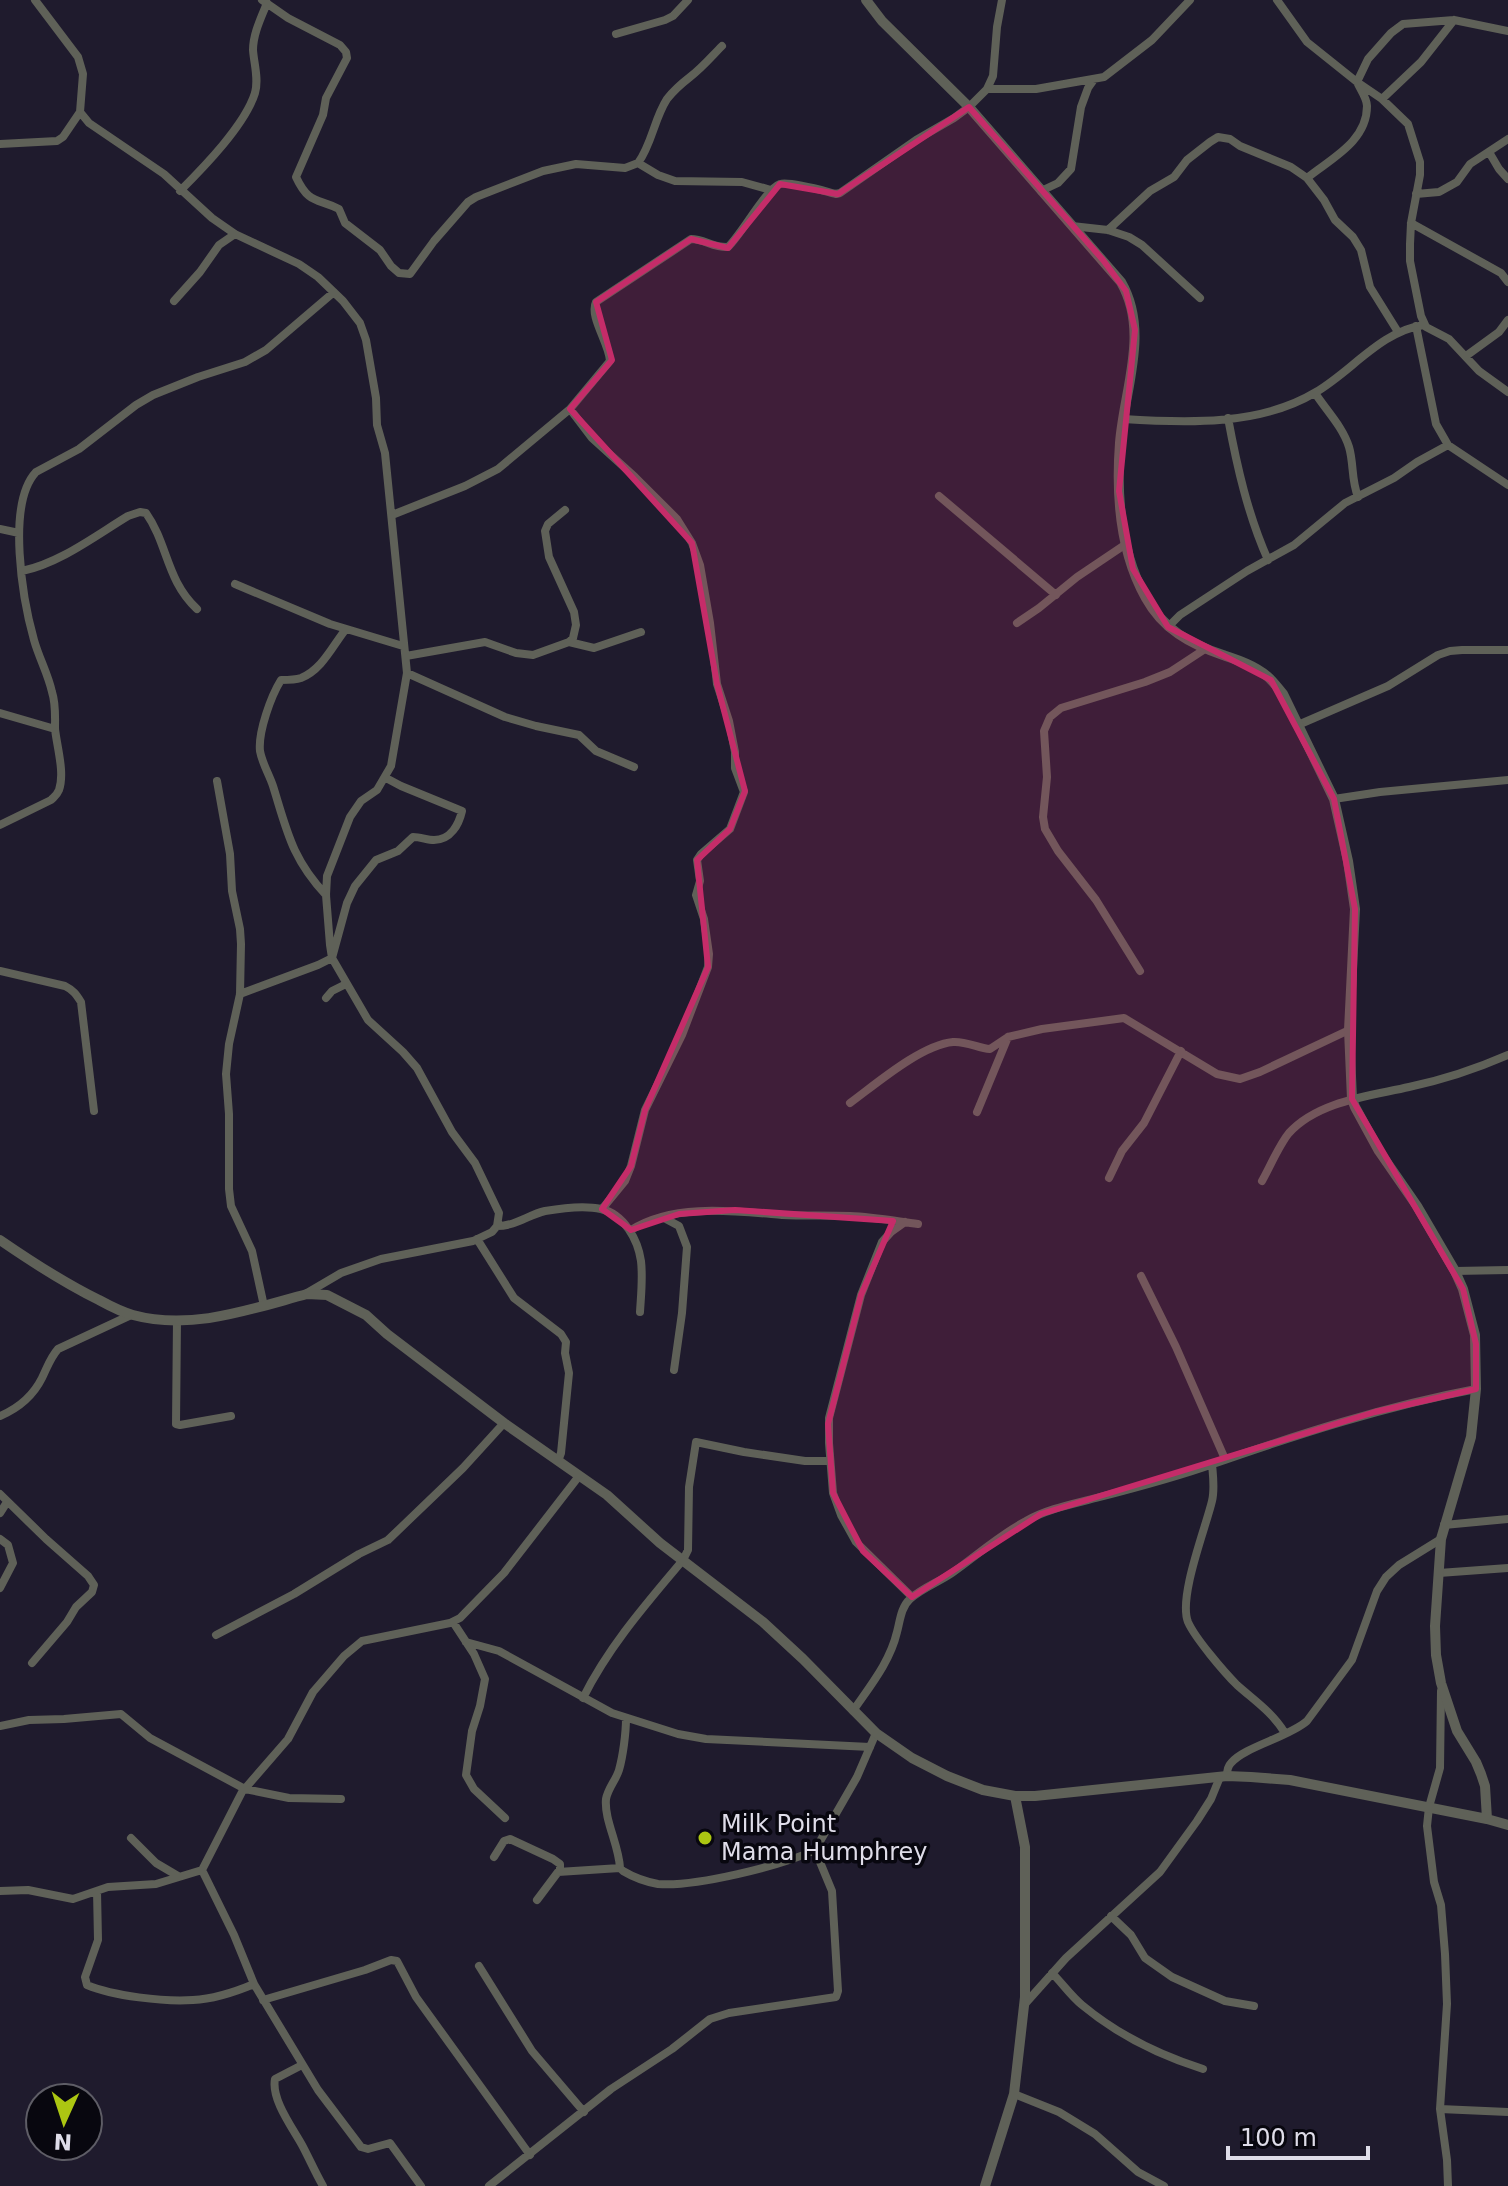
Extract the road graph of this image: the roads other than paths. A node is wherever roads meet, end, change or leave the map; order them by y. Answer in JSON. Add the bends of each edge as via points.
{"nodes":[{"id":1,"x":35,"y":0,"type":"edge"},
{"id":2,"x":688,"y":0,"type":"edge"},
{"id":3,"x":866,"y":0,"type":"edge"},
{"id":4,"x":1002,"y":0,"type":"edge"},
{"id":5,"x":1190,"y":0,"type":"edge"},
{"id":6,"x":1277,"y":0,"type":"edge"},
{"id":7,"x":265,"y":2,"type":"edge"},
{"id":8,"x":1454,"y":20,"type":"junction"},
{"id":9,"x":1508,"y":31,"type":"edge"},
{"id":10,"x":616,"y":34,"type":"dead end"},
{"id":11,"x":722,"y":46,"type":"dead end"},
{"id":12,"x":1094,"y":80,"type":"junction"},
{"id":13,"x":1357,"y":82,"type":"junction"},
{"id":14,"x":987,"y":89,"type":"junction"},
{"id":15,"x":1382,"y":99,"type":"junction"},
{"id":16,"x":969,"y":107,"type":"junction"},
{"id":17,"x":80,"y":112,"type":"junction"},
{"id":18,"x":1508,"y":139,"type":"edge"},
{"id":19,"x":0,"y":144,"type":"edge"},
{"id":20,"x":1489,"y":152,"type":"junction"},
{"id":21,"x":638,"y":163,"type":"junction"},
{"id":22,"x":1307,"y":178,"type":"junction"},
{"id":23,"x":1508,"y":179,"type":"edge"},
{"id":24,"x":771,"y":190,"type":"junction"},
{"id":25,"x":180,"y":191,"type":"junction"},
{"id":26,"x":1041,"y":191,"type":"junction"},
{"id":27,"x":1416,"y":194,"type":"junction"},
{"id":28,"x":1411,"y":223,"type":"junction"},
{"id":29,"x":1072,"y":226,"type":"junction"},
{"id":30,"x":1108,"y":230,"type":"junction"},
{"id":31,"x":235,"y":234,"type":"junction"},
{"id":32,"x":1508,"y":282,"type":"edge"},
{"id":33,"x":334,"y":292,"type":"junction"},
{"id":34,"x":1200,"y":298,"type":"dead end"},
{"id":35,"x":174,"y":301,"type":"dead end"},
{"id":36,"x":1508,"y":320,"type":"edge"},
{"id":37,"x":1420,"y":325,"type":"junction"},
{"id":38,"x":1398,"y":332,"type":"junction"},
{"id":39,"x":1466,"y":356,"type":"junction"},
{"id":40,"x":1508,"y":392,"type":"edge"},
{"id":41,"x":1315,"y":393,"type":"junction"},
{"id":42,"x":570,"y":409,"type":"junction"},
{"id":43,"x":1228,"y":418,"type":"junction"},
{"id":44,"x":1123,"y":419,"type":"junction"},
{"id":45,"x":1448,"y":445,"type":"junction"},
{"id":46,"x":1508,"y":485,"type":"edge"},
{"id":47,"x":939,"y":496,"type":"dead end"},
{"id":48,"x":1358,"y":497,"type":"junction"},
{"id":49,"x":565,"y":510,"type":"dead end"},
{"id":50,"x":392,"y":515,"type":"junction"},
{"id":51,"x":0,"y":529,"type":"edge"},
{"id":52,"x":19,"y":533,"type":"junction"},
{"id":53,"x":1126,"y":544,"type":"junction"},
{"id":54,"x":1268,"y":560,"type":"junction"},
{"id":55,"x":22,"y":571,"type":"junction"},
{"id":56,"x":235,"y":584,"type":"dead end"},
{"id":57,"x":1056,"y":595,"type":"junction"},
{"id":58,"x":197,"y":609,"type":"dead end"},
{"id":59,"x":1017,"y":623,"type":"dead end"},
{"id":60,"x":1168,"y":627,"type":"junction"},
{"id":61,"x":346,"y":629,"type":"junction"},
{"id":62,"x":641,"y":632,"type":"dead end"},
{"id":63,"x":569,"y":642,"type":"junction"},
{"id":64,"x":403,"y":646,"type":"junction"},
{"id":65,"x":1205,"y":649,"type":"junction"},
{"id":66,"x":1508,"y":650,"type":"edge"},
{"id":67,"x":406,"y":656,"type":"junction"},
{"id":68,"x":407,"y":673,"type":"junction"},
{"id":69,"x":0,"y":713,"type":"edge"},
{"id":70,"x":1298,"y":725,"type":"junction"},
{"id":71,"x":55,"y":729,"type":"junction"},
{"id":72,"x":634,"y":767,"type":"dead end"},
{"id":73,"x":386,"y":778,"type":"junction"},
{"id":74,"x":1508,"y":780,"type":"edge"},
{"id":75,"x":217,"y":781,"type":"dead end"},
{"id":76,"x":1334,"y":799,"type":"junction"},
{"id":77,"x":0,"y":825,"type":"edge"},
{"id":78,"x":326,"y":895,"type":"junction"},
{"id":79,"x":332,"y":958,"type":"junction"},
{"id":80,"x":0,"y":971,"type":"edge"},
{"id":81,"x":1140,"y":971,"type":"dead end"},
{"id":82,"x":346,"y":984,"type":"junction"},
{"id":83,"x":240,"y":994,"type":"junction"},
{"id":84,"x":326,"y":998,"type":"dead end"},
{"id":85,"x":1349,"y":1030,"type":"junction"},
{"id":86,"x":1008,"y":1037,"type":"junction"},
{"id":87,"x":1181,"y":1051,"type":"junction"},
{"id":88,"x":1508,"y":1055,"type":"edge"},
{"id":89,"x":1352,"y":1099,"type":"junction"},
{"id":90,"x":850,"y":1103,"type":"dead end"},
{"id":91,"x":94,"y":1111,"type":"dead end"},
{"id":92,"x":977,"y":1112,"type":"dead end"},
{"id":93,"x":1109,"y":1178,"type":"dead end"},
{"id":94,"x":1262,"y":1181,"type":"dead end"},
{"id":95,"x":602,"y":1209,"type":"junction"},
{"id":96,"x":663,"y":1218,"type":"junction"},
{"id":97,"x":905,"y":1222,"type":"junction"},
{"id":98,"x":918,"y":1224,"type":"dead end"},
{"id":99,"x":497,"y":1226,"type":"junction"},
{"id":100,"x":631,"y":1230,"type":"junction"},
{"id":101,"x":477,"y":1239,"type":"junction"},
{"id":102,"x":0,"y":1240,"type":"edge"},
{"id":103,"x":1508,"y":1270,"type":"edge"},
{"id":104,"x":1455,"y":1271,"type":"junction"},
{"id":105,"x":1141,"y":1276,"type":"dead end"},
{"id":106,"x":307,"y":1294,"type":"junction"},
{"id":107,"x":264,"y":1306,"type":"junction"},
{"id":108,"x":640,"y":1312,"type":"dead end"},
{"id":109,"x":131,"y":1315,"type":"junction"},
{"id":110,"x":177,"y":1320,"type":"junction"},
{"id":111,"x":674,"y":1370,"type":"dead end"},
{"id":112,"x":1476,"y":1389,"type":"junction"},
{"id":113,"x":0,"y":1416,"type":"edge"},
{"id":114,"x":231,"y":1416,"type":"dead end"},
{"id":115,"x":504,"y":1423,"type":"junction"},
{"id":116,"x":1225,"y":1459,"type":"junction"},
{"id":117,"x":558,"y":1461,"type":"junction"},
{"id":118,"x":830,"y":1461,"type":"junction"},
{"id":119,"x":1212,"y":1464,"type":"junction"},
{"id":120,"x":579,"y":1476,"type":"junction"},
{"id":121,"x":0,"y":1494,"type":"edge"},
{"id":122,"x":7,"y":1502,"type":"junction"},
{"id":123,"x":0,"y":1513,"type":"edge"},
{"id":124,"x":1508,"y":1519,"type":"edge"},
{"id":125,"x":1444,"y":1525,"type":"junction"},
{"id":126,"x":0,"y":1539,"type":"edge"},
{"id":127,"x":1441,"y":1539,"type":"junction"},
{"id":128,"x":683,"y":1560,"type":"junction"},
{"id":129,"x":1508,"y":1568,"type":"edge"},
{"id":130,"x":1439,"y":1573,"type":"junction"},
{"id":131,"x":0,"y":1588,"type":"edge"},
{"id":132,"x":912,"y":1597,"type":"junction"},
{"id":133,"x":453,"y":1622,"type":"junction"},
{"id":134,"x":216,"y":1635,"type":"dead end"},
{"id":135,"x":466,"y":1642,"type":"junction"},
{"id":136,"x":32,"y":1663,"type":"dead end"},
{"id":137,"x":1441,"y":1683,"type":"junction"},
{"id":138,"x":583,"y":1698,"type":"junction"},
{"id":139,"x":853,"y":1711,"type":"junction"},
{"id":140,"x":626,"y":1718,"type":"junction"},
{"id":141,"x":0,"y":1726,"type":"edge"},
{"id":142,"x":876,"y":1733,"type":"junction"},
{"id":143,"x":1285,"y":1733,"type":"junction"},
{"id":144,"x":870,"y":1747,"type":"junction"},
{"id":145,"x":1223,"y":1776,"type":"junction"},
{"id":146,"x":245,"y":1789,"type":"junction"},
{"id":147,"x":1015,"y":1796,"type":"junction"},
{"id":148,"x":341,"y":1799,"type":"dead end"},
{"id":149,"x":1429,"y":1807,"type":"junction"},
{"id":150,"x":505,"y":1818,"type":"dead end"},
{"id":151,"x":1487,"y":1819,"type":"junction"},
{"id":152,"x":1508,"y":1825,"type":"edge"},
{"id":153,"x":131,"y":1838,"type":"dead end"},
{"id":154,"x":815,"y":1850,"type":"junction"},
{"id":155,"x":494,"y":1857,"type":"dead end"},
{"id":156,"x":620,"y":1868,"type":"junction"},
{"id":157,"x":202,"y":1870,"type":"junction"},
{"id":158,"x":560,"y":1871,"type":"junction"},
{"id":159,"x":178,"y":1876,"type":"junction"},
{"id":160,"x":0,"y":1891,"type":"edge"},
{"id":161,"x":97,"y":1891,"type":"junction"},
{"id":162,"x":537,"y":1900,"type":"dead end"},
{"id":163,"x":1111,"y":1916,"type":"junction"},
{"id":164,"x":479,"y":1966,"type":"dead end"},
{"id":165,"x":1052,"y":1973,"type":"junction"},
{"id":166,"x":254,"y":1984,"type":"junction"},
{"id":167,"x":263,"y":2000,"type":"junction"},
{"id":168,"x":1024,"y":2006,"type":"junction"},
{"id":169,"x":1254,"y":2006,"type":"dead end"},
{"id":170,"x":302,"y":2065,"type":"junction"},
{"id":171,"x":1203,"y":2069,"type":"dead end"},
{"id":172,"x":1014,"y":2094,"type":"junction"},
{"id":173,"x":1440,"y":2109,"type":"junction"},
{"id":174,"x":584,"y":2112,"type":"junction"},
{"id":175,"x":1508,"y":2112,"type":"edge"},
{"id":176,"x":530,"y":2155,"type":"junction"},
{"id":177,"x":323,"y":2186,"type":"edge"},
{"id":178,"x":421,"y":2186,"type":"edge"},
{"id":179,"x":489,"y":2186,"type":"edge"},
{"id":180,"x":985,"y":2186,"type":"edge"},
{"id":181,"x":1164,"y":2186,"type":"edge"},
{"id":182,"x":1448,"y":2186,"type":"edge"}],
"edges":[{"from":1,"to":17,"type":"street","via":[[78,57]]},
{"from":2,"to":10,"type":"street","via":[[665,20]]},
{"from":3,"to":16,"type":"street"},
{"from":4,"to":14,"type":"street"},
{"from":5,"to":12,"type":"street","via":[[1114,72]]},
{"from":6,"to":13,"type":"street","via":[[1307,42]]},
{"from":7,"to":21,"type":"street","via":[[346,52],[297,180],[314,201],[339,209],[345,223],[399,273],[410,274],[476,197],[576,164],[625,168]]},
{"from":7,"to":25,"type":"street","via":[[254,38],[257,80],[252,99],[213,156]]},
{"from":8,"to":9,"type":"street"},
{"from":8,"to":13,"type":"street","via":[[1400,26],[1368,59]]},
{"from":8,"to":15,"type":"street"},
{"from":11,"to":21,"type":"street","via":[[666,101]]},
{"from":12,"to":14,"type":"street","via":[[1036,89]]},
{"from":12,"to":26,"type":"street","via":[[1081,107],[1071,169]]},
{"from":13,"to":15,"type":"street"},
{"from":13,"to":22,"type":"street","via":[[1367,107],[1359,133]]},
{"from":14,"to":16,"type":"street"},
{"from":15,"to":27,"type":"street","via":[[1406,120],[1416,143]]},
{"from":16,"to":24,"type":"street","via":[[840,193],[784,184]]},
{"from":16,"to":26,"type":"street"},
{"from":17,"to":19,"type":"street","via":[[59,140]]},
{"from":17,"to":25,"type":"street"},
{"from":18,"to":20,"type":"street"},
{"from":20,"to":23,"type":"street"},
{"from":20,"to":27,"type":"street","via":[[1450,186]]},
{"from":21,"to":24,"type":"street","via":[[675,181],[742,182]]},
{"from":22,"to":30,"type":"street","via":[[1230,139],[1216,138]]},
{"from":22,"to":38,"type":"street","via":[[1361,250],[1370,287]]},
{"from":24,"to":42,"type":"street","via":[[730,246],[691,239],[596,302],[594,311],[610,361]]},
{"from":25,"to":31,"type":"street"},
{"from":26,"to":29,"type":"street"},
{"from":27,"to":28,"type":"street"},
{"from":28,"to":32,"type":"street","via":[[1501,273]]},
{"from":28,"to":37,"type":"street","via":[[1410,261]]},
{"from":29,"to":30,"type":"street"},
{"from":29,"to":44,"type":"street","via":[[1121,282],[1131,302],[1134,349]]},
{"from":30,"to":34,"type":"street","via":[[1142,245]]},
{"from":31,"to":33,"type":"street","via":[[299,264]]},
{"from":31,"to":35,"type":"street","via":[[219,245]]},
{"from":33,"to":50,"type":"street","via":[[360,323],[366,340]]},
{"from":33,"to":52,"type":"street","via":[[266,350],[153,395],[79,449],[36,472]]},
{"from":36,"to":39,"type":"street"},
{"from":37,"to":38,"type":"street"},
{"from":37,"to":39,"type":"street","via":[[1449,339]]},
{"from":37,"to":45,"type":"street","via":[[1436,424]]},
{"from":38,"to":41,"type":"street"},
{"from":39,"to":40,"type":"street"},
{"from":41,"to":43,"type":"street","via":[[1290,405]]},
{"from":41,"to":48,"type":"street","via":[[1349,447]]},
{"from":42,"to":50,"type":"street","via":[[493,472]]},
{"from":42,"to":95,"type":"street","via":[[592,438],[677,519],[692,543],[700,565],[717,684],[744,791],[730,829],[697,860],[696,895],[708,967],[645,1110],[625,1181]]},
{"from":43,"to":44,"type":"street"},
{"from":43,"to":54,"type":"street","via":[[1246,499]]},
{"from":44,"to":53,"type":"street","via":[[1119,491]]},
{"from":45,"to":46,"type":"street"},
{"from":45,"to":48,"type":"street"},
{"from":47,"to":57,"type":"street"},
{"from":48,"to":54,"type":"street"},
{"from":49,"to":63,"type":"street","via":[[545,531],[549,557],[574,612],[575,634]]},
{"from":50,"to":64,"type":"street"},
{"from":51,"to":52,"type":"street"},
{"from":52,"to":55,"type":"street"},
{"from":53,"to":57,"type":"street"},
{"from":53,"to":60,"type":"street","via":[[1146,598]]},
{"from":54,"to":60,"type":"street"},
{"from":55,"to":58,"type":"street","via":[[59,558],[128,516],[146,513],[175,581]]},
{"from":55,"to":71,"type":"street","via":[[35,644],[54,700]]},
{"from":56,"to":61,"type":"street"},
{"from":57,"to":59,"type":"street"},
{"from":60,"to":65,"type":"street"},
{"from":61,"to":64,"type":"street"},
{"from":61,"to":78,"type":"street","via":[[308,673],[281,680],[261,739],[261,756],[292,847]]},
{"from":62,"to":63,"type":"street","via":[[594,648]]},
{"from":63,"to":67,"type":"street","via":[[533,655],[485,642]]},
{"from":64,"to":67,"type":"street"},
{"from":65,"to":70,"type":"street","via":[[1267,676]]},
{"from":65,"to":81,"type":"street","via":[[1170,672],[1061,708],[1044,731],[1045,829]]},
{"from":66,"to":70,"type":"street","via":[[1438,655],[1388,686]]},
{"from":67,"to":68,"type":"street"},
{"from":68,"to":72,"type":"street","via":[[505,717],[579,735],[596,751]]},
{"from":68,"to":73,"type":"street"},
{"from":69,"to":71,"type":"street"},
{"from":70,"to":76,"type":"street"},
{"from":71,"to":77,"type":"street","via":[[57,794]]},
{"from":73,"to":78,"type":"street","via":[[350,817],[327,876]]},
{"from":73,"to":79,"type":"street","via":[[462,811],[460,821],[444,838],[413,837],[376,860],[347,903]]},
{"from":74,"to":76,"type":"street"},
{"from":75,"to":83,"type":"street","via":[[240,929]]},
{"from":76,"to":85,"type":"street","via":[[1355,909]]},
{"from":78,"to":79,"type":"street"},
{"from":79,"to":82,"type":"street"},
{"from":79,"to":83,"type":"street"},
{"from":80,"to":91,"type":"street","via":[[65,986],[76,994]]},
{"from":82,"to":84,"type":"street"},
{"from":82,"to":99,"type":"street","via":[[368,1020],[417,1068],[475,1163],[499,1213]]},
{"from":83,"to":107,"type":"street","via":[[226,1074],[229,1189],[231,1206],[252,1251]]},
{"from":85,"to":87,"type":"street","via":[[1240,1079],[1217,1074]]},
{"from":85,"to":89,"type":"street"},
{"from":86,"to":87,"type":"street","via":[[1124,1018]]},
{"from":86,"to":90,"type":"street","via":[[990,1049],[957,1041],[927,1051]]},
{"from":86,"to":92,"type":"street"},
{"from":87,"to":93,"type":"street"},
{"from":88,"to":89,"type":"street","via":[[1481,1067]]},
{"from":89,"to":94,"type":"street","via":[[1290,1132]]},
{"from":89,"to":104,"type":"street"},
{"from":95,"to":99,"type":"street","via":[[544,1211]]},
{"from":95,"to":100,"type":"street"},
{"from":96,"to":97,"type":"street","via":[[735,1210]]},
{"from":96,"to":100,"type":"street"},
{"from":96,"to":111,"type":"street","via":[[679,1226],[687,1247]]},
{"from":97,"to":98,"type":"street"},
{"from":97,"to":118,"type":"street","via":[[882,1242],[861,1295],[829,1418]]},
{"from":99,"to":101,"type":"street"},
{"from":100,"to":108,"type":"street","via":[[640,1257]]},
{"from":101,"to":106,"type":"street","via":[[381,1259],[341,1273]]},
{"from":101,"to":117,"type":"street","via":[[514,1298],[566,1341],[569,1384]]},
{"from":102,"to":109,"type":"street","via":[[83,1293]]},
{"from":103,"to":104,"type":"street"},
{"from":104,"to":112,"type":"street","via":[[1475,1335]]},
{"from":105,"to":116,"type":"street"},
{"from":106,"to":107,"type":"street"},
{"from":106,"to":115,"type":"street","via":[[327,1295],[366,1315]]},
{"from":107,"to":110,"type":"street"},
{"from":109,"to":110,"type":"street"},
{"from":109,"to":113,"type":"street","via":[[58,1349],[32,1393]]},
{"from":110,"to":114,"type":"street","via":[[176,1424]]},
{"from":112,"to":116,"type":"street","via":[[1375,1412]]},
{"from":112,"to":125,"type":"street","via":[[1467,1457]]},
{"from":115,"to":117,"type":"street"},
{"from":115,"to":134,"type":"street","via":[[388,1540]]},
{"from":116,"to":119,"type":"street"},
{"from":117,"to":120,"type":"street"},
{"from":118,"to":128,"type":"street","via":[[696,1442],[689,1545]]},
{"from":118,"to":132,"type":"street","via":[[833,1493],[856,1542]]},
{"from":119,"to":132,"type":"street","via":[[1026,1521]]},
{"from":119,"to":143,"type":"street","via":[[1213,1495],[1196,1548],[1186,1616],[1237,1685],[1277,1719]]},
{"from":120,"to":128,"type":"street"},
{"from":120,"to":133,"type":"street","via":[[504,1573]]},
{"from":121,"to":122,"type":"street"},
{"from":122,"to":123,"type":"street"},
{"from":122,"to":136,"type":"street","via":[[94,1585]]},
{"from":124,"to":125,"type":"street"},
{"from":125,"to":127,"type":"street"},
{"from":126,"to":131,"type":"street","via":[[8,1545],[13,1563]]},
{"from":127,"to":130,"type":"street"},
{"from":127,"to":143,"type":"street","via":[[1386,1577],[1352,1660],[1307,1721]]},
{"from":128,"to":138,"type":"street","via":[[627,1626]]},
{"from":128,"to":139,"type":"street","via":[[785,1641]]},
{"from":129,"to":130,"type":"street"},
{"from":130,"to":137,"type":"street","via":[[1435,1626]]},
{"from":132,"to":139,"type":"street","via":[[881,1672]]},
{"from":133,"to":135,"type":"street"},
{"from":133,"to":146,"type":"street","via":[[357,1643],[313,1692],[288,1739]]},
{"from":135,"to":138,"type":"street","via":[[499,1651]]},
{"from":135,"to":150,"type":"street","via":[[485,1679],[466,1775]]},
{"from":137,"to":149,"type":"street","via":[[1440,1768]]},
{"from":137,"to":151,"type":"street","via":[[1457,1731],[1481,1774]]},
{"from":138,"to":140,"type":"street"},
{"from":139,"to":142,"type":"street"},
{"from":140,"to":144,"type":"street","via":[[706,1739]]},
{"from":140,"to":156,"type":"street","via":[[619,1771],[606,1802]]},
{"from":141,"to":146,"type":"street","via":[[121,1714],[150,1738]]},
{"from":142,"to":144,"type":"street"},
{"from":142,"to":147,"type":"street","via":[[947,1776]]},
{"from":143,"to":145,"type":"street","via":[[1231,1763]]},
{"from":144,"to":154,"type":"street"},
{"from":145,"to":147,"type":"street"},
{"from":145,"to":149,"type":"street","via":[[1290,1780]]},
{"from":145,"to":163,"type":"street","via":[[1160,1872]]},
{"from":146,"to":148,"type":"street","via":[[289,1798]]},
{"from":146,"to":157,"type":"street"},
{"from":147,"to":168,"type":"street","via":[[1025,1847]]},
{"from":149,"to":151,"type":"street"},
{"from":149,"to":173,"type":"street","via":[[1427,1833],[1446,1972]]},
{"from":151,"to":152,"type":"street"},
{"from":153,"to":159,"type":"street"},
{"from":154,"to":156,"type":"street","via":[[775,1864],[677,1883],[656,1883]]},
{"from":154,"to":174,"type":"street","via":[[832,1891],[836,1997],[710,2019]]},
{"from":155,"to":158,"type":"street","via":[[510,1839],[553,1859]]},
{"from":156,"to":158,"type":"street"},
{"from":157,"to":159,"type":"street"},
{"from":157,"to":166,"type":"street"},
{"from":158,"to":162,"type":"street"},
{"from":159,"to":161,"type":"street"},
{"from":160,"to":161,"type":"street","via":[[28,1890],[70,1899]]},
{"from":161,"to":166,"type":"street","via":[[98,1940],[87,1985],[127,1996],[194,2000]]},
{"from":163,"to":165,"type":"street"},
{"from":163,"to":169,"type":"street","via":[[1145,1958],[1172,1977],[1225,2001]]},
{"from":164,"to":174,"type":"street","via":[[532,2051]]},
{"from":165,"to":168,"type":"street"},
{"from":165,"to":171,"type":"street","via":[[1081,2004],[1129,2038]]},
{"from":166,"to":167,"type":"street"},
{"from":167,"to":170,"type":"street"},
{"from":167,"to":176,"type":"street","via":[[397,1961],[416,1997]]},
{"from":168,"to":172,"type":"street"},
{"from":170,"to":177,"type":"street","via":[[278,2076],[274,2089]]},
{"from":170,"to":178,"type":"street","via":[[361,2147],[390,2143]]},
{"from":172,"to":180,"type":"street"},
{"from":172,"to":181,"type":"street","via":[[1071,2119]]},
{"from":173,"to":175,"type":"street"},
{"from":173,"to":182,"type":"street"},
{"from":174,"to":176,"type":"street"},
{"from":176,"to":179,"type":"street"}]}
